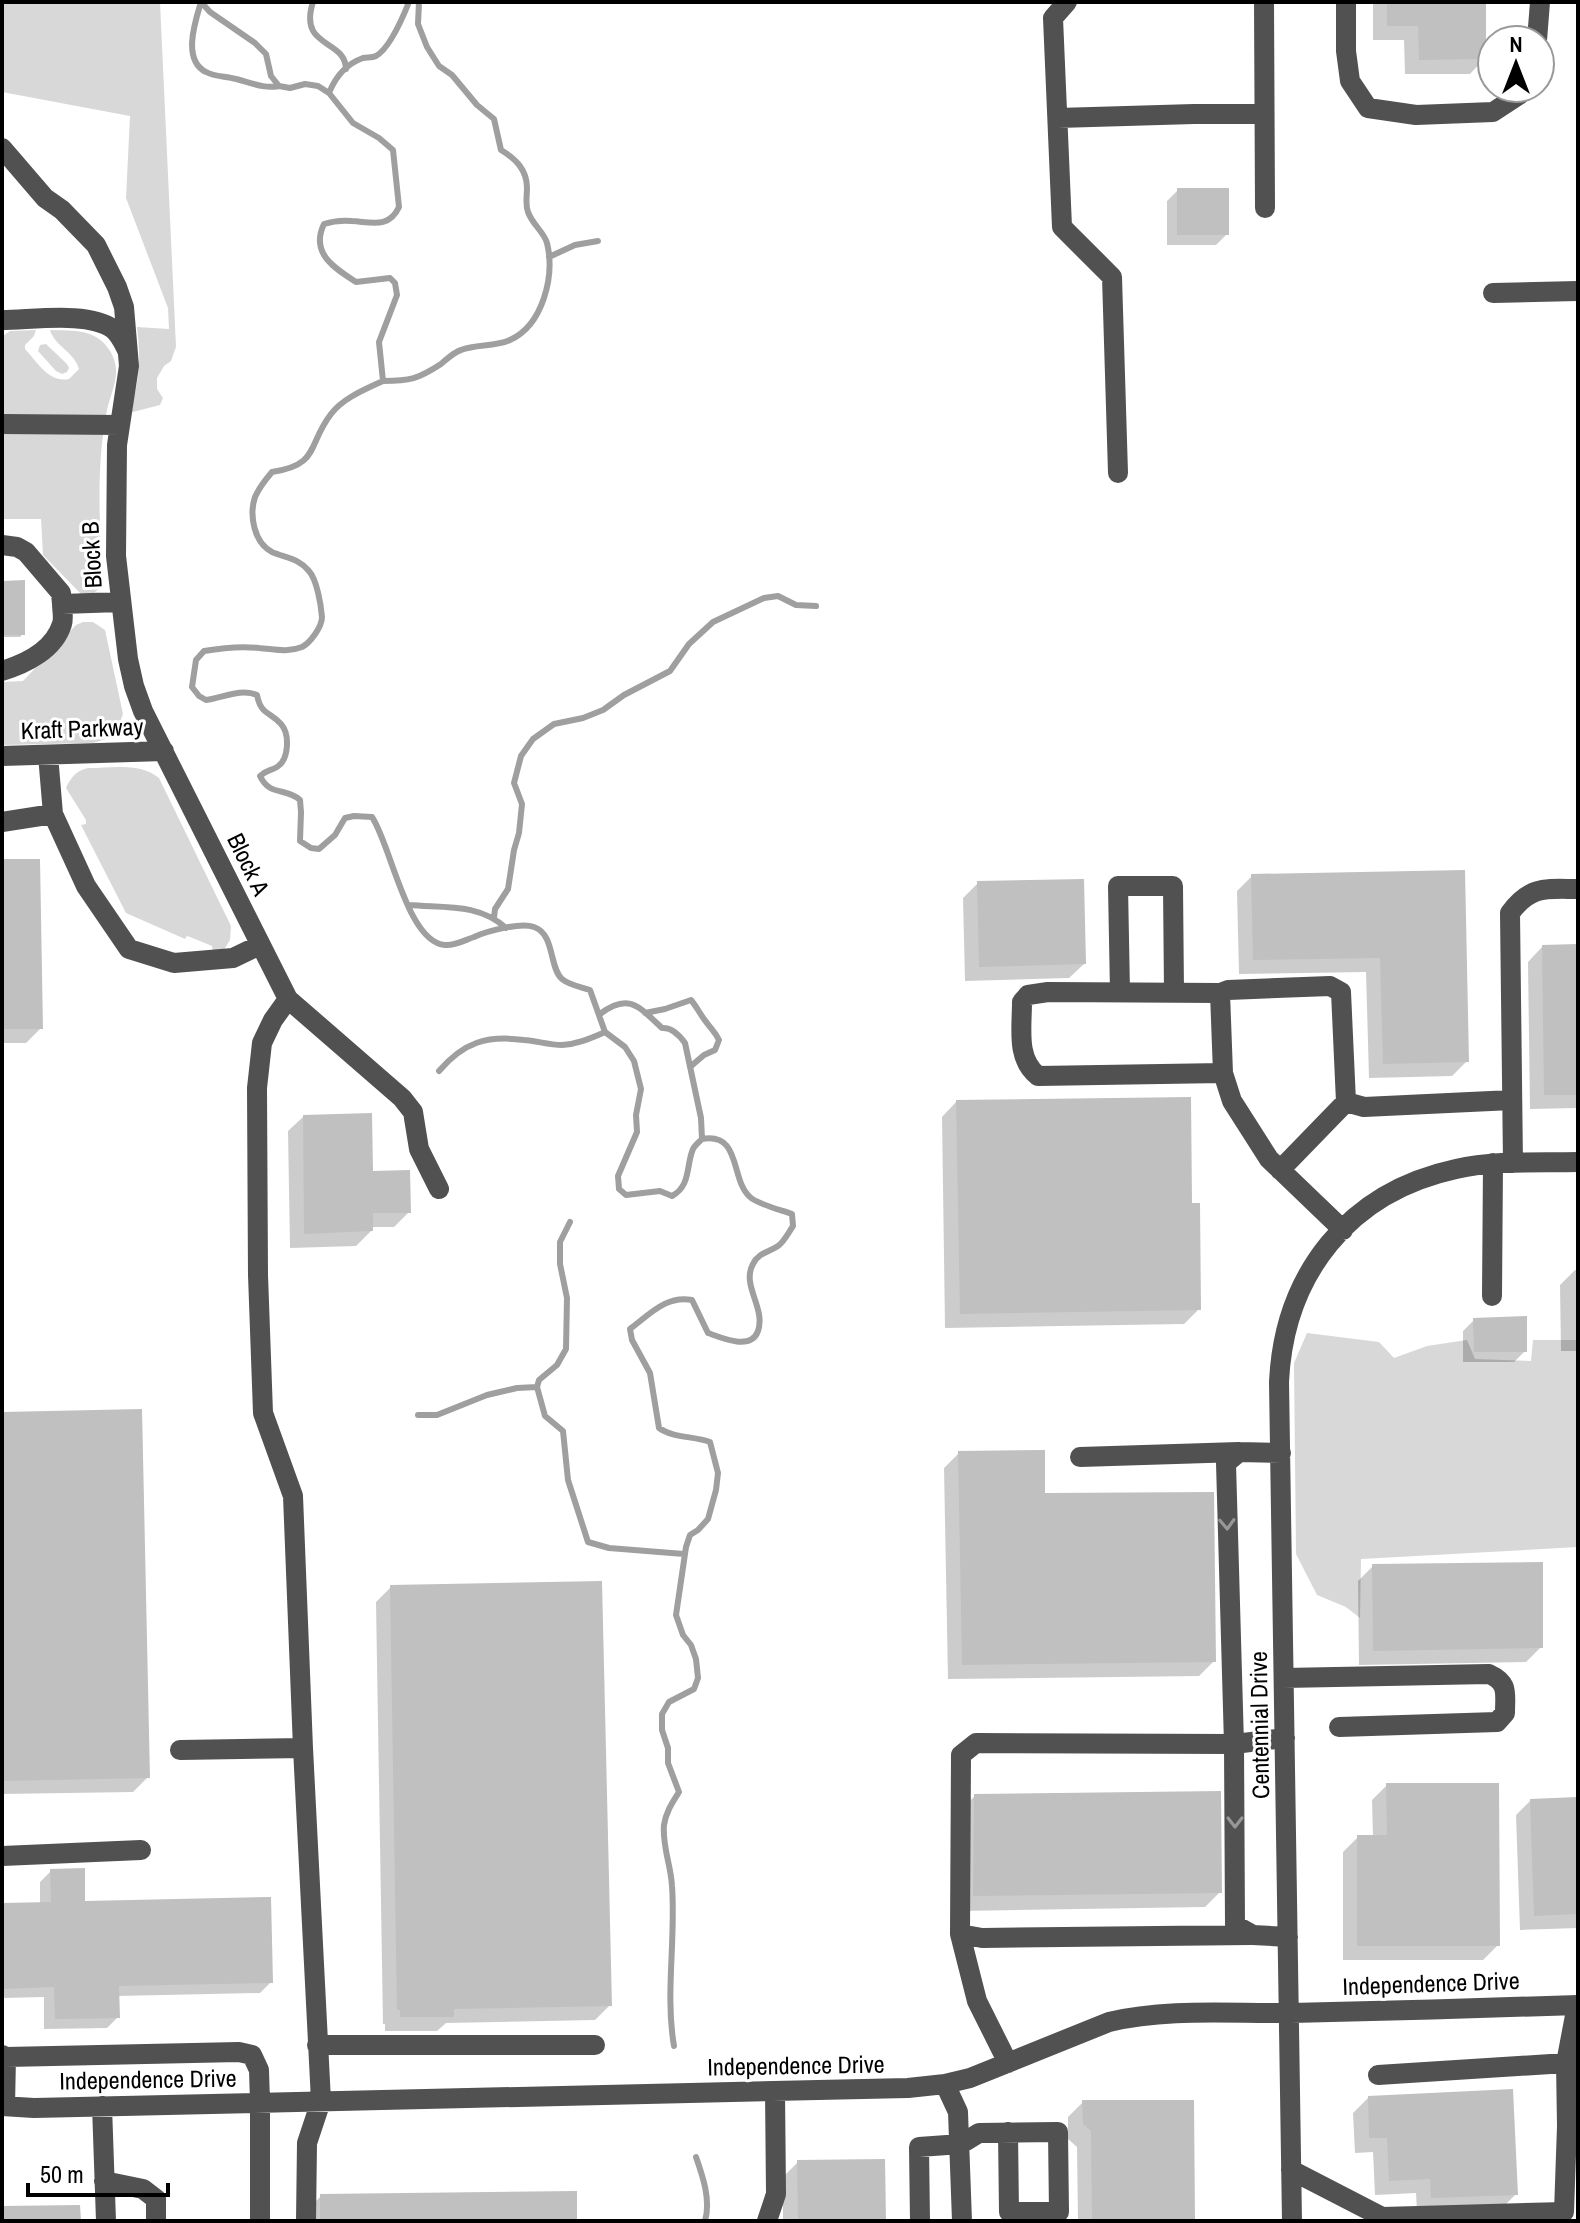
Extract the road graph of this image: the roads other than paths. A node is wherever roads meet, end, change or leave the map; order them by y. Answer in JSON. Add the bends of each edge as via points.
{"nodes":[{"id":1,"x":1067,"y":2,"type":"edge"},
{"id":2,"x":1264,"y":2,"type":"edge"},
{"id":3,"x":1346,"y":2,"type":"edge"},
{"id":4,"x":1540,"y":2,"type":"edge"},
{"id":5,"x":1538,"y":24,"type":"edge"},
{"id":6,"x":1505,"y":104,"type":"edge"},
{"id":7,"x":1264,"y":114,"type":"junction"},
{"id":8,"x":1058,"y":118,"type":"junction"},
{"id":9,"x":2,"y":148,"type":"edge"},
{"id":10,"x":1265,"y":208,"type":"dead end"},
{"id":11,"x":1578,"y":291,"type":"edge"},
{"id":12,"x":1493,"y":293,"type":"dead end"},
{"id":13,"x":2,"y":320,"type":"edge"},
{"id":14,"x":127,"y":350,"type":"junction"},
{"id":15,"x":2,"y":424,"type":"edge"},
{"id":16,"x":120,"y":425,"type":"junction"},
{"id":17,"x":1118,"y":473,"type":"dead end"},
{"id":18,"x":2,"y":545,"type":"edge"},
{"id":19,"x":120,"y":602,"type":"junction"},
{"id":20,"x":62,"y":604,"type":"junction"},
{"id":21,"x":2,"y":671,"type":"edge"},
{"id":22,"x":164,"y":751,"type":"junction"},
{"id":23,"x":48,"y":755,"type":"junction"},
{"id":24,"x":2,"y":756,"type":"edge"},
{"id":25,"x":53,"y":814,"type":"junction"},
{"id":26,"x":2,"y":822,"type":"edge"},
{"id":27,"x":1578,"y":889,"type":"edge"},
{"id":28,"x":260,"y":945,"type":"junction"},
{"id":29,"x":1120,"y":992,"type":"junction"},
{"id":30,"x":1174,"y":992,"type":"junction"},
{"id":31,"x":1220,"y":993,"type":"junction"},
{"id":32,"x":288,"y":999,"type":"junction"},
{"id":33,"x":1223,"y":1073,"type":"junction"},
{"id":34,"x":1512,"y":1100,"type":"junction"},
{"id":35,"x":1346,"y":1102,"type":"junction"},
{"id":36,"x":1578,"y":1162,"type":"edge"},
{"id":37,"x":1503,"y":1163,"type":"junction"},
{"id":38,"x":1280,"y":1170,"type":"junction"},
{"id":39,"x":439,"y":1189,"type":"dead end"},
{"id":40,"x":1337,"y":1235,"type":"junction"},
{"id":41,"x":1492,"y":1296,"type":"dead end"},
{"id":42,"x":1239,"y":1452,"type":"junction"},
{"id":43,"x":1281,"y":1453,"type":"junction"},
{"id":44,"x":1080,"y":1457,"type":"dead end"},
{"id":45,"x":1284,"y":1678,"type":"junction"},
{"id":46,"x":1339,"y":1727,"type":"dead end"},
{"id":47,"x":1285,"y":1738,"type":"junction"},
{"id":48,"x":1234,"y":1744,"type":"junction"},
{"id":49,"x":303,"y":1748,"type":"junction"},
{"id":50,"x":180,"y":1750,"type":"dead end"},
{"id":51,"x":141,"y":1850,"type":"dead end"},
{"id":52,"x":2,"y":1856,"type":"edge"},
{"id":53,"x":960,"y":1934,"type":"junction"},
{"id":54,"x":1253,"y":1935,"type":"junction"},
{"id":55,"x":1288,"y":1937,"type":"junction"},
{"id":56,"x":1578,"y":2005,"type":"edge"},
{"id":57,"x":1289,"y":2013,"type":"junction"},
{"id":58,"x":317,"y":2045,"type":"junction"},
{"id":59,"x":595,"y":2045,"type":"dead end"},
{"id":60,"x":4,"y":2056,"type":"edge"},
{"id":61,"x":1008,"y":2063,"type":"junction"},
{"id":62,"x":1566,"y":2063,"type":"junction"},
{"id":63,"x":1378,"y":2075,"type":"dead end"},
{"id":64,"x":945,"y":2084,"type":"junction"},
{"id":65,"x":775,"y":2091,"type":"junction"},
{"id":66,"x":321,"y":2101,"type":"junction"},
{"id":67,"x":260,"y":2102,"type":"junction"},
{"id":68,"x":4,"y":2106,"type":"edge"},
{"id":69,"x":102,"y":2106,"type":"junction"},
{"id":70,"x":1008,"y":2132,"type":"junction"},
{"id":71,"x":961,"y":2144,"type":"junction"},
{"id":72,"x":1291,"y":2170,"type":"junction"},
{"id":73,"x":104,"y":2181,"type":"junction"},
{"id":74,"x":1531,"y":2217,"type":"edge"},
{"id":75,"x":1382,"y":2219,"type":"edge"},
{"id":76,"x":106,"y":2221,"type":"edge"},
{"id":77,"x":156,"y":2221,"type":"edge"},
{"id":78,"x":260,"y":2221,"type":"edge"},
{"id":79,"x":306,"y":2221,"type":"edge"},
{"id":80,"x":767,"y":2221,"type":"edge"},
{"id":81,"x":920,"y":2221,"type":"edge"},
{"id":82,"x":962,"y":2221,"type":"edge"},
{"id":83,"x":1292,"y":2221,"type":"edge"}],
"edges":[{"from":1,"to":8,"type":"street","via":[[1053,18]]},
{"from":2,"to":7,"type":"street"},
{"from":3,"to":6,"type":"street","via":[[1350,81],[1368,108],[1416,115],[1493,112]]},
{"from":4,"to":5,"type":"street"},
{"from":7,"to":8,"type":"street"},
{"from":7,"to":10,"type":"street"},
{"from":8,"to":17,"type":"street","via":[[1062,227],[1112,277]]},
{"from":9,"to":14,"type":"street","name":"Block B","via":[[96,245],[124,307]]},
{"from":11,"to":12,"type":"street"},
{"from":13,"to":14,"type":"street","via":[[86,319],[112,328]]},
{"from":14,"to":16,"type":"street","name":"Block B"},
{"from":15,"to":16,"type":"street"},
{"from":16,"to":19,"type":"street","name":"Block B","via":[[115,495]]},
{"from":18,"to":20,"type":"street","via":[[26,552],[61,593]]},
{"from":19,"to":20,"type":"street"},
{"from":19,"to":22,"type":"street","name":"Block B","via":[[134,686]]},
{"from":20,"to":21,"type":"street","via":[[62,625],[49,643],[33,658]]},
{"from":22,"to":23,"type":"street","name":"Kraft Parkway"},
{"from":22,"to":28,"type":"street","name":"Block A"},
{"from":23,"to":24,"type":"street","name":"Kraft Parkway"},
{"from":23,"to":25,"type":"street"},
{"from":25,"to":26,"type":"street"},
{"from":25,"to":28,"type":"street","via":[[86,886],[129,949],[174,963],[233,958]]},
{"from":27,"to":34,"type":"street","via":[[1538,889],[1510,913]]},
{"from":28,"to":32,"type":"street","name":"Block A"},
{"from":29,"to":30,"type":"street"},
{"from":29,"to":30,"type":"street","via":[[1118,886],[1173,886]]},
{"from":29,"to":33,"type":"street","via":[[1028,995],[1022,1002],[1023,1058],[1030,1069],[1038,1076]]},
{"from":30,"to":31,"type":"street"},
{"from":31,"to":33,"type":"street"},
{"from":31,"to":35,"type":"street","via":[[1330,986],[1341,992]]},
{"from":32,"to":39,"type":"street","via":[[402,1098],[413,1112],[419,1149]]},
{"from":32,"to":49,"type":"street","via":[[262,1043],[257,1088],[258,1275],[263,1413],[293,1496]]},
{"from":33,"to":38,"type":"street","via":[[1232,1101]]},
{"from":34,"to":35,"type":"street","via":[[1364,1107]]},
{"from":34,"to":37,"type":"street"},
{"from":35,"to":38,"type":"street"},
{"from":36,"to":37,"type":"street","name":"Centennial Drive"},
{"from":37,"to":40,"type":"street","name":"Centennial Drive","via":[[1416,1180],[1376,1201]]},
{"from":37,"to":41,"type":"street"},
{"from":38,"to":40,"type":"street"},
{"from":40,"to":43,"type":"street","name":"Centennial Drive","via":[[1316,1260],[1288,1319],[1280,1372]]},
{"from":42,"to":43,"type":"street"},
{"from":42,"to":44,"type":"street"},
{"from":42,"to":48,"type":"street","one_way":true,"via":[[1226,1463]]},
{"from":43,"to":45,"type":"street","name":"Centennial Drive"},
{"from":45,"to":46,"type":"street","via":[[1489,1674],[1505,1688],[1505,1713],[1497,1722]]},
{"from":45,"to":47,"type":"street","name":"Centennial Drive"},
{"from":47,"to":48,"type":"street"},
{"from":47,"to":55,"type":"street","name":"Centennial Drive"},
{"from":48,"to":53,"type":"street","via":[[976,1743],[961,1755]]},
{"from":48,"to":54,"type":"street","one_way":true,"via":[[1235,1925]]},
{"from":49,"to":50,"type":"street"},
{"from":49,"to":58,"type":"street"},
{"from":51,"to":52,"type":"street"},
{"from":53,"to":54,"type":"street"},
{"from":53,"to":61,"type":"street","via":[[977,2001]]},
{"from":54,"to":55,"type":"street"},
{"from":55,"to":57,"type":"street","name":"Centennial Drive"},
{"from":56,"to":57,"type":"street","name":"Independence Drive"},
{"from":56,"to":62,"type":"street"},
{"from":57,"to":61,"type":"street","name":"Independence Drive","via":[[1131,2017]]},
{"from":57,"to":72,"type":"street","name":"Centennial Drive"},
{"from":58,"to":59,"type":"street"},
{"from":58,"to":66,"type":"street"},
{"from":60,"to":67,"type":"street","via":[[239,2052],[252,2055],[259,2070]]},
{"from":60,"to":68,"type":"street"},
{"from":61,"to":64,"type":"street","name":"Independence Drive"},
{"from":62,"to":63,"type":"street"},
{"from":62,"to":74,"type":"street","via":[[1564,2212]]},
{"from":64,"to":65,"type":"street","name":"Independence Drive"},
{"from":64,"to":71,"type":"street","via":[[958,2112]]},
{"from":65,"to":66,"type":"street","name":"Independence Drive"},
{"from":65,"to":80,"type":"street","via":[[776,2194]]},
{"from":66,"to":67,"type":"street","name":"Independence Drive"},
{"from":66,"to":79,"type":"street","via":[[307,2143]]},
{"from":67,"to":69,"type":"street","name":"Independence Drive"},
{"from":67,"to":78,"type":"street"},
{"from":68,"to":69,"type":"street","name":"Independence Drive"},
{"from":69,"to":73,"type":"street"},
{"from":70,"to":70,"type":"street","via":[[1058,2132],[1059,2212],[1009,2212]]},
{"from":70,"to":71,"type":"street","via":[[979,2133]]},
{"from":71,"to":81,"type":"street","via":[[919,2147]]},
{"from":71,"to":82,"type":"street"},
{"from":72,"to":75,"type":"street"},
{"from":72,"to":83,"type":"street","name":"Centennial Drive"},
{"from":73,"to":76,"type":"street"},
{"from":73,"to":77,"type":"street","via":[[143,2189],[156,2199]]},
{"from":74,"to":75,"type":"street"}]}
